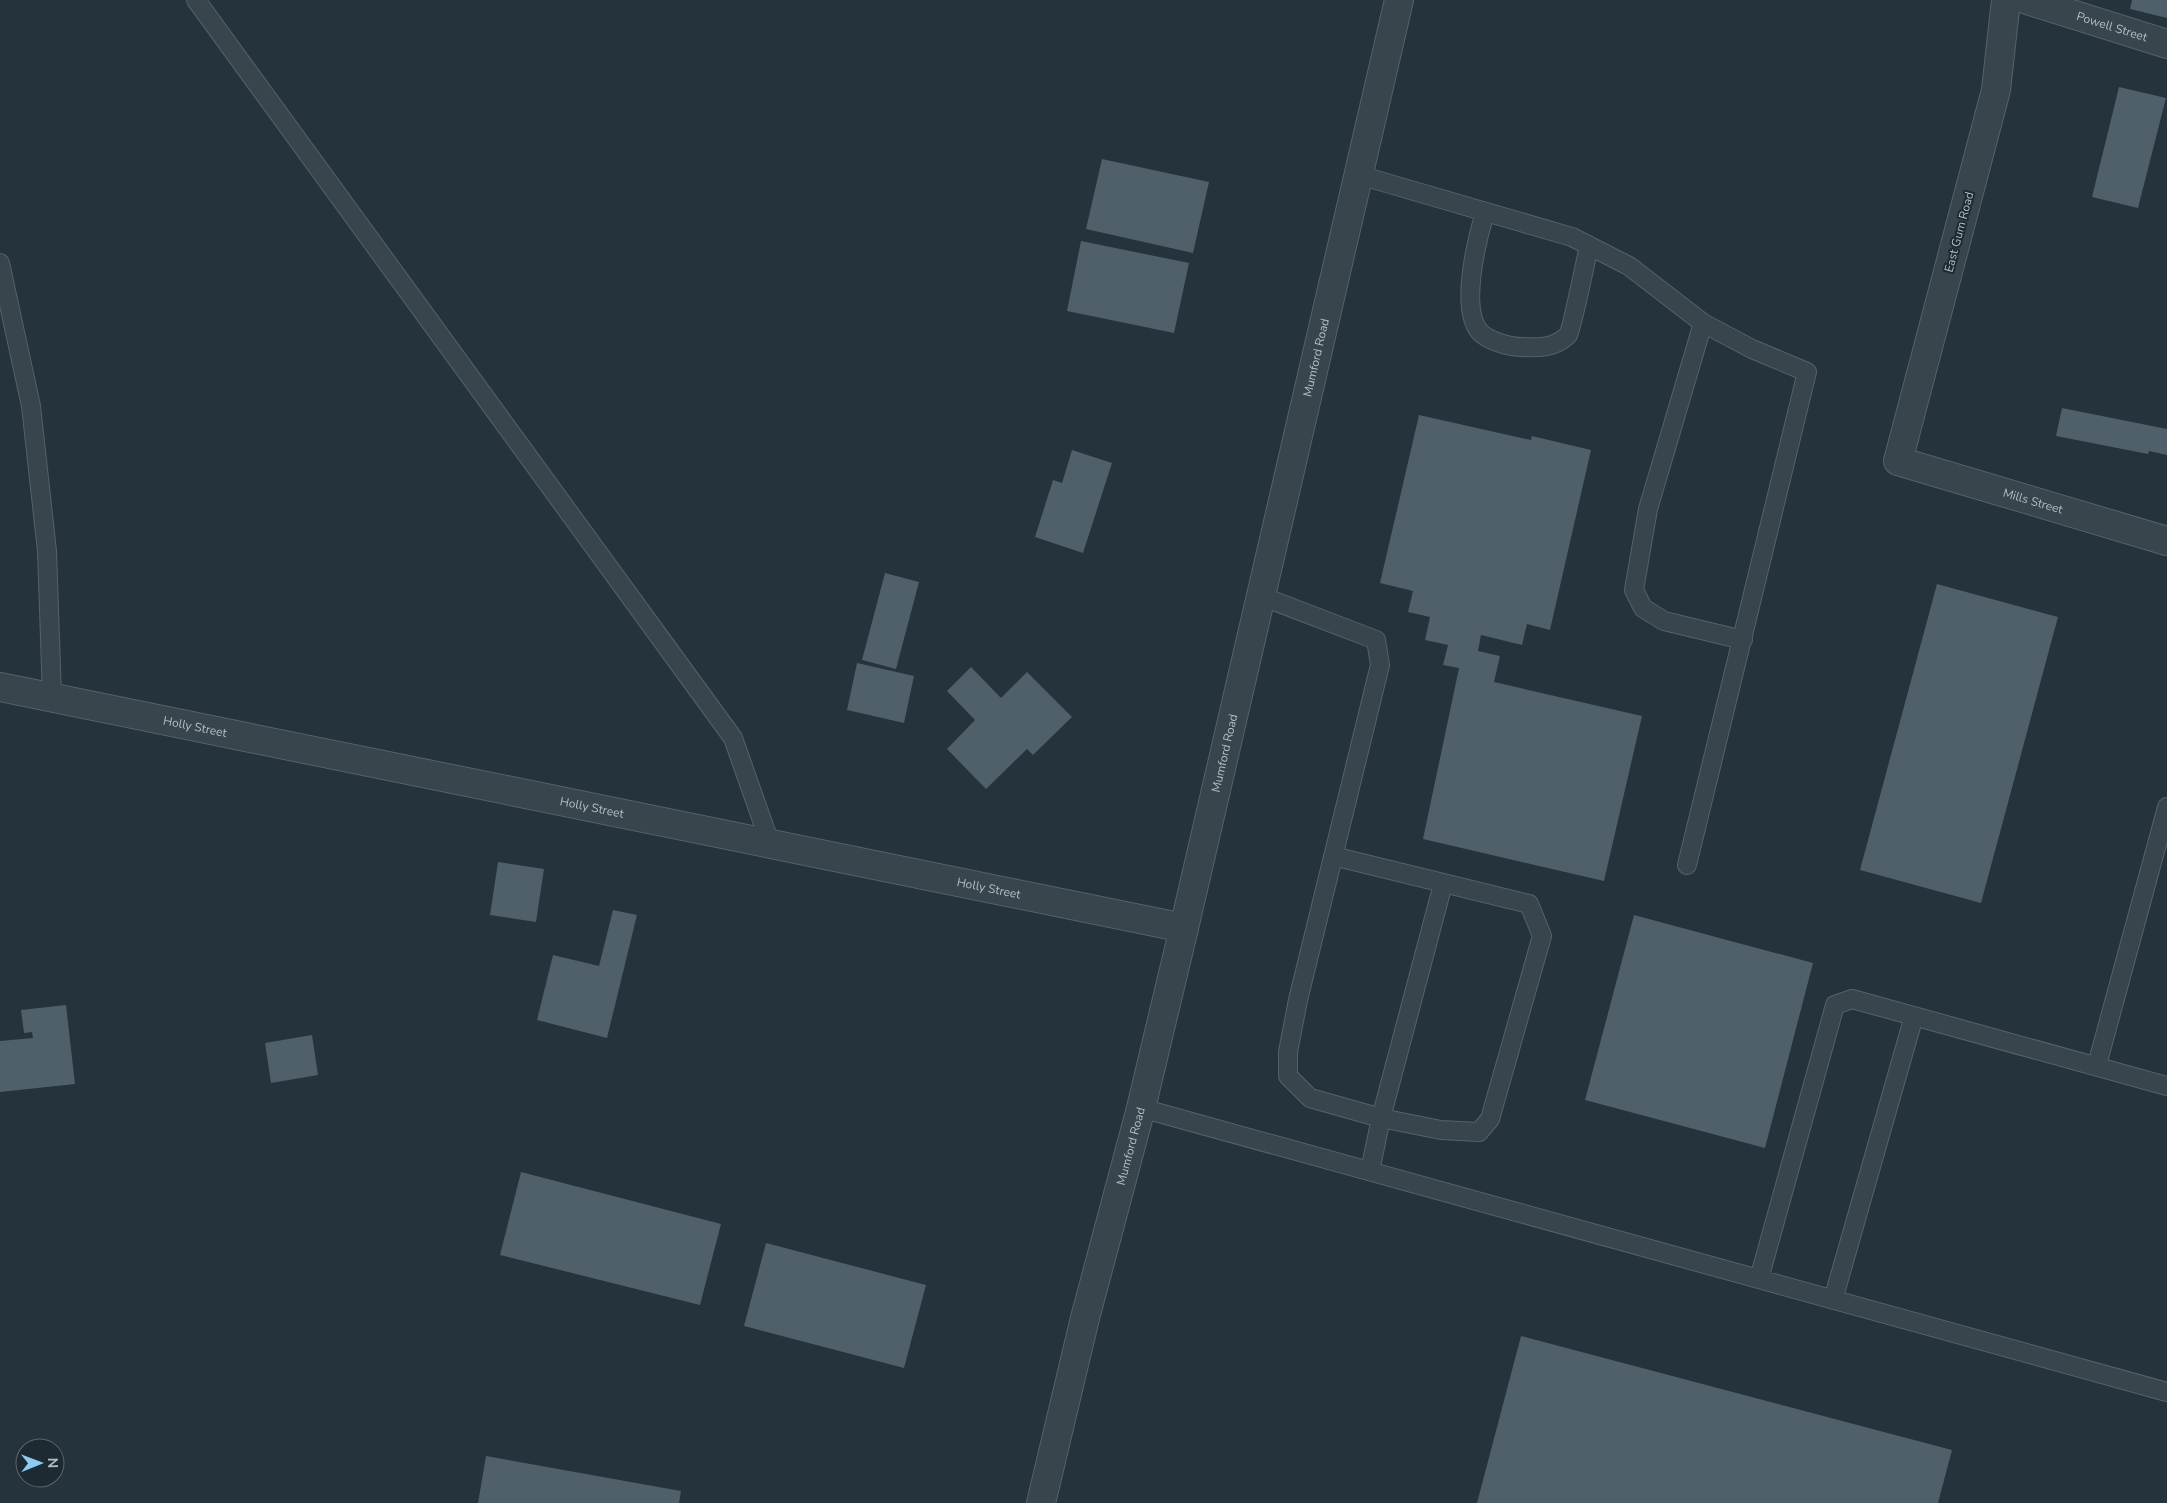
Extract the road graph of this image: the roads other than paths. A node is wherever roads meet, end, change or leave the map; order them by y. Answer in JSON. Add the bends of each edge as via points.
{"nodes":[{"id":1,"x":196,"y":0,"type":"edge"},
{"id":2,"x":1399,"y":0,"type":"edge"},
{"id":3,"x":2006,"y":0,"type":"edge"},
{"id":4,"x":2027,"y":0,"type":"edge"},
{"id":5,"x":2167,"y":44,"type":"edge"},
{"id":6,"x":1359,"y":175,"type":"junction"},
{"id":7,"x":1485,"y":212,"type":"junction"},
{"id":8,"x":1589,"y":246,"type":"junction"},
{"id":9,"x":0,"y":264,"type":"edge"},
{"id":10,"x":1703,"y":323,"type":"junction"},
{"id":11,"x":1898,"y":461,"type":"joint"},
{"id":12,"x":2167,"y":541,"type":"edge"},
{"id":13,"x":1261,"y":596,"type":"junction"},
{"id":14,"x":1743,"y":640,"type":"junction"},
{"id":15,"x":0,"y":687,"type":"edge"},
{"id":16,"x":52,"y":697,"type":"junction"},
{"id":17,"x":2167,"y":807,"type":"edge"},
{"id":18,"x":770,"y":843,"type":"junction"},
{"id":19,"x":1333,"y":856,"type":"junction"},
{"id":20,"x":1687,"y":865,"type":"dead end"},
{"id":21,"x":1443,"y":884,"type":"junction"},
{"id":22,"x":1184,"y":928,"type":"junction"},
{"id":23,"x":1914,"y":1016,"type":"junction"},
{"id":24,"x":2097,"y":1065,"type":"junction"},
{"id":25,"x":2167,"y":1086,"type":"edge"},
{"id":26,"x":1141,"y":1108,"type":"junction"},
{"id":27,"x":1381,"y":1118,"type":"junction"},
{"id":28,"x":1370,"y":1171,"type":"junction"},
{"id":29,"x":1759,"y":1279,"type":"junction"},
{"id":30,"x":1833,"y":1300,"type":"junction"},
{"id":31,"x":2167,"y":1392,"type":"edge"},
{"id":32,"x":1041,"y":1503,"type":"edge"}],
"edges":[{"from":1,"to":18,"type":"lane","via":[[733,738]]},
{"from":2,"to":6,"type":"street","name":"Mumford Road"},
{"from":3,"to":11,"type":"street","name":"East Gum Road","via":[[1996,90]]},
{"from":4,"to":5,"type":"street","name":"Powell Street"},
{"from":6,"to":7,"type":"lane"},
{"from":6,"to":13,"type":"street","name":"Mumford Road"},
{"from":7,"to":8,"type":"lane","via":[[1572,237]]},
{"from":7,"to":8,"type":"lane","via":[[1474,252],[1472,302],[1474,321],[1482,334],[1497,342],[1520,348],[1553,346],[1569,334]]},
{"from":8,"to":10,"type":"lane","via":[[1629,266]]},
{"from":9,"to":16,"type":"lane","via":[[31,406],[47,551]]},
{"from":10,"to":14,"type":"lane","via":[[1752,349],[1807,372]]},
{"from":10,"to":14,"type":"lane","via":[[1648,509],[1634,590],[1643,608],[1664,621]]},
{"from":11,"to":12,"type":"street","name":"Mills Street"},
{"from":13,"to":19,"type":"lane","via":[[1376,640],[1380,665]]},
{"from":13,"to":22,"type":"street","name":"Mumford Road"},
{"from":14,"to":20,"type":"lane"},
{"from":15,"to":16,"type":"street","name":"Holly Street"},
{"from":16,"to":18,"type":"street","name":"Holly Street"},
{"from":17,"to":24,"type":"lane"},
{"from":18,"to":22,"type":"street","name":"Holly Street"},
{"from":19,"to":21,"type":"lane"},
{"from":19,"to":27,"type":"lane","via":[[1298,1000],[1288,1052],[1288,1076],[1310,1098]]},
{"from":21,"to":27,"type":"lane"},
{"from":21,"to":27,"type":"lane","via":[[1529,904],[1542,936],[1490,1119],[1479,1132],[1441,1130]]},
{"from":22,"to":26,"type":"street","name":"Mumford Road"},
{"from":23,"to":24,"type":"lane"},
{"from":23,"to":29,"type":"lane","via":[[1852,1000],[1835,1005]]},
{"from":23,"to":30,"type":"lane"},
{"from":24,"to":25,"type":"lane"},
{"from":26,"to":28,"type":"lane"},
{"from":26,"to":32,"type":"street","name":"Mumford Road","via":[[1085,1318]]},
{"from":27,"to":28,"type":"lane"},
{"from":28,"to":29,"type":"lane"},
{"from":29,"to":30,"type":"lane"},
{"from":30,"to":31,"type":"lane"}]}
